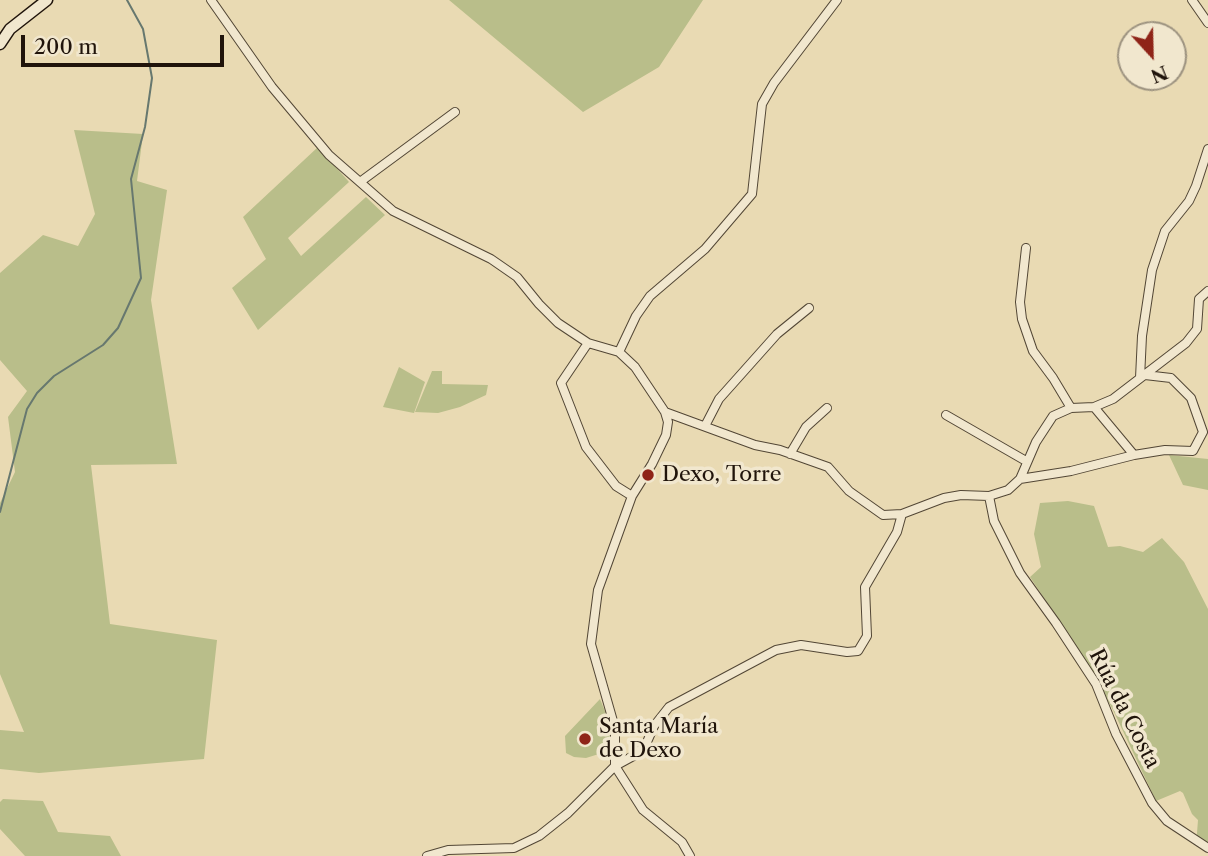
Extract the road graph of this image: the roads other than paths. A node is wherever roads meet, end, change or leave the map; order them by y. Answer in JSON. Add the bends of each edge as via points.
{"nodes":[{"id":1,"x":47,"y":0,"type":"edge"},
{"id":2,"x":211,"y":0,"type":"edge"},
{"id":3,"x":837,"y":0,"type":"edge"},
{"id":4,"x":1192,"y":0,"type":"edge"},
{"id":5,"x":1208,"y":23,"type":"edge"},
{"id":6,"x":0,"y":42,"type":"edge"},
{"id":7,"x":455,"y":112,"type":"dead end"},
{"id":8,"x":1208,"y":149,"type":"edge"},
{"id":9,"x":359,"y":182,"type":"junction"},
{"id":10,"x":1026,"y":248,"type":"dead end"},
{"id":11,"x":1208,"y":291,"type":"edge"},
{"id":12,"x":808,"y":307,"type":"dead end"},
{"id":13,"x":588,"y":343,"type":"junction"},
{"id":14,"x":619,"y":352,"type":"junction"},
{"id":15,"x":1143,"y":376,"type":"junction"},
{"id":16,"x":1094,"y":407,"type":"junction"},
{"id":17,"x":827,"y":408,"type":"dead end"},
{"id":18,"x":1071,"y":408,"type":"junction"},
{"id":19,"x":665,"y":412,"type":"junction"},
{"id":20,"x":946,"y":415,"type":"dead end"},
{"id":21,"x":705,"y":426,"type":"junction"},
{"id":22,"x":790,"y":454,"type":"junction"},
{"id":23,"x":1134,"y":455,"type":"junction"},
{"id":24,"x":1026,"y":461,"type":"junction"},
{"id":25,"x":1020,"y":479,"type":"junction"},
{"id":26,"x":632,"y":496,"type":"junction"},
{"id":27,"x":989,"y":496,"type":"junction"},
{"id":28,"x":902,"y":514,"type":"junction"},
{"id":29,"x":615,"y":766,"type":"junction"},
{"id":30,"x":514,"y":848,"type":"junction"},
{"id":31,"x":1208,"y":848,"type":"edge"},
{"id":32,"x":427,"y":856,"type":"edge"},
{"id":33,"x":507,"y":856,"type":"edge"},
{"id":34,"x":691,"y":856,"type":"edge"}],
"edges":[{"from":1,"to":6,"type":"main road"},
{"from":2,"to":9,"type":"street","via":[[279,96],[329,155]]},
{"from":3,"to":14,"type":"street","via":[[762,104],[752,194],[705,249],[650,296]]},
{"from":4,"to":5,"type":"street"},
{"from":7,"to":9,"type":"street"},
{"from":8,"to":15,"type":"street","via":[[1196,186],[1165,231],[1152,270],[1142,336]]},
{"from":9,"to":13,"type":"street","via":[[393,211],[491,259],[517,277],[558,323]]},
{"from":10,"to":18,"type":"street","via":[[1020,302],[1023,318],[1033,351]]},
{"from":11,"to":15,"type":"street","via":[[1199,299],[1196,329]]},
{"from":12,"to":21,"type":"street","via":[[777,334],[719,399]]},
{"from":13,"to":14,"type":"street"},
{"from":13,"to":26,"type":"street","via":[[561,383],[586,447],[617,486]]},
{"from":14,"to":19,"type":"street","via":[[635,367]]},
{"from":15,"to":16,"type":"street"},
{"from":15,"to":23,"type":"street","via":[[1171,378],[1191,398],[1203,432],[1194,451]]},
{"from":16,"to":18,"type":"street"},
{"from":16,"to":23,"type":"street"},
{"from":17,"to":22,"type":"street","via":[[806,428]]},
{"from":18,"to":24,"type":"street","via":[[1054,416]]},
{"from":19,"to":21,"type":"street"},
{"from":19,"to":26,"type":"street","via":[[666,435]]},
{"from":20,"to":24,"type":"street"},
{"from":21,"to":22,"type":"street"},
{"from":22,"to":28,"type":"street","via":[[828,467],[849,491],[883,515]]},
{"from":23,"to":25,"type":"street"},
{"from":24,"to":25,"type":"street"},
{"from":25,"to":27,"type":"street","via":[[1008,490]]},
{"from":26,"to":29,"type":"street","via":[[598,590],[591,644],[615,728]]},
{"from":27,"to":28,"type":"street","via":[[944,498]]},
{"from":27,"to":31,"type":"street","name":"Rúa da Costa","via":[[994,521],[1020,573],[1096,684],[1152,803],[1167,821]]},
{"from":28,"to":29,"type":"street","via":[[897,532],[865,587],[867,636],[858,651],[801,645],[776,650],[669,707],[637,754]]},
{"from":29,"to":30,"type":"street","via":[[554,826]]},
{"from":29,"to":34,"type":"street","via":[[643,810],[682,842]]},
{"from":30,"to":32,"type":"street","via":[[448,850]]},
{"from":30,"to":33,"type":"street"}]}
